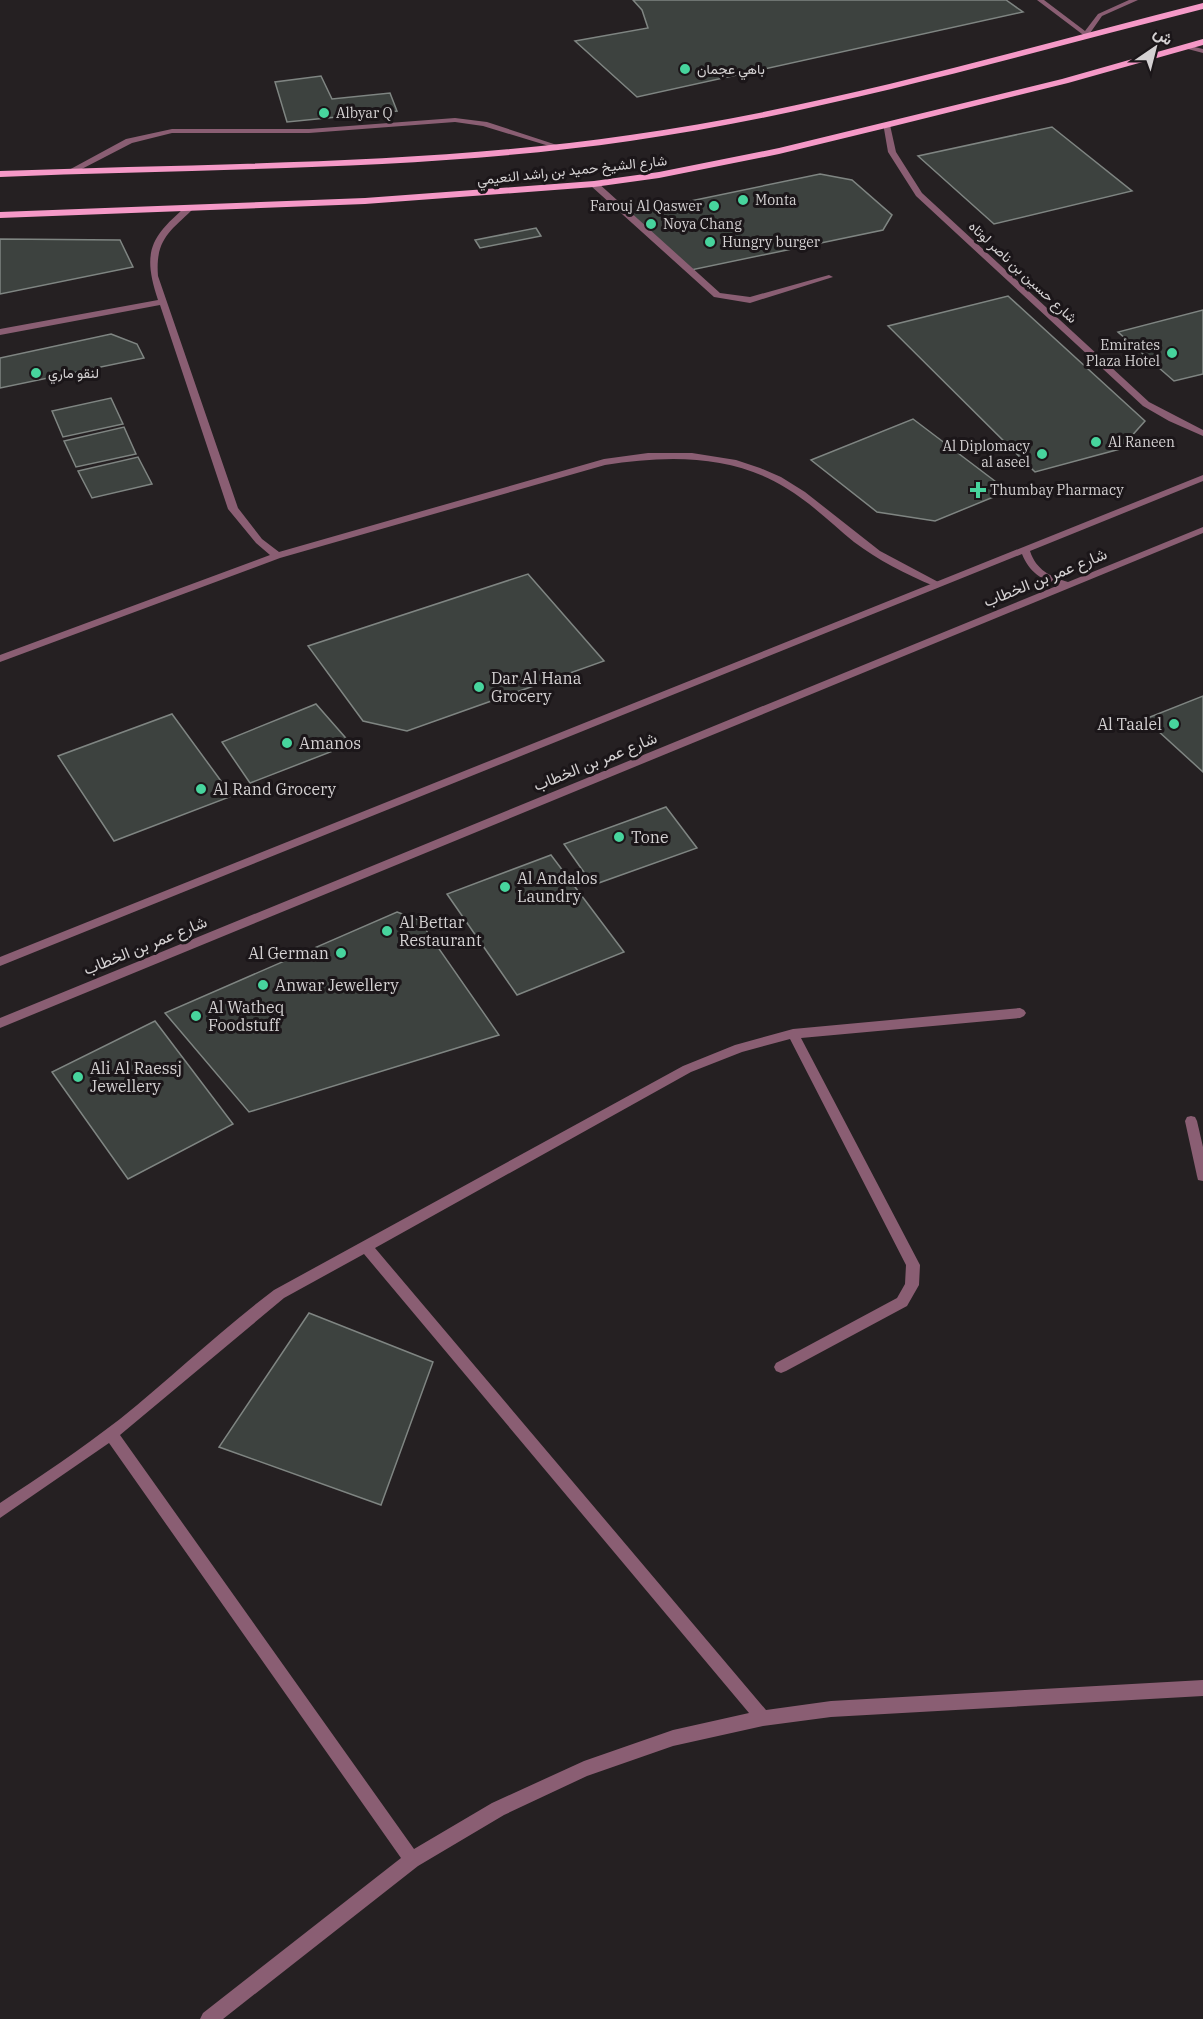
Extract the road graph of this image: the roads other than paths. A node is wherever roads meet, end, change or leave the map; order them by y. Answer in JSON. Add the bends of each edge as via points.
{"nodes":[{"id":1,"x":1040,"y":0,"type":"edge"},
{"id":2,"x":1134,"y":0,"type":"edge"},
{"id":3,"x":1203,"y":6,"type":"edge"},
{"id":4,"x":1086,"y":35,"type":"junction"},
{"id":5,"x":1203,"y":42,"type":"edge"},
{"id":6,"x":1186,"y":47,"type":"junction"},
{"id":7,"x":1203,"y":51,"type":"edge"},
{"id":8,"x":886,"y":125,"type":"junction"},
{"id":9,"x":559,"y":147,"type":"junction"},
{"id":10,"x":70,"y":171,"type":"junction"},
{"id":11,"x":0,"y":174,"type":"edge"},
{"id":12,"x":594,"y":184,"type":"junction"},
{"id":13,"x":191,"y":207,"type":"junction"},
{"id":14,"x":0,"y":215,"type":"edge"},
{"id":15,"x":829,"y":277,"type":"dead end"},
{"id":16,"x":161,"y":302,"type":"junction"},
{"id":17,"x":0,"y":332,"type":"edge"},
{"id":18,"x":1203,"y":433,"type":"edge"},
{"id":19,"x":1203,"y":478,"type":"edge"},
{"id":20,"x":1203,"y":530,"type":"edge"},
{"id":21,"x":1025,"y":549,"type":"junction"},
{"id":22,"x":276,"y":556,"type":"junction"},
{"id":23,"x":937,"y":584,"type":"junction"},
{"id":24,"x":1070,"y":585,"type":"junction"},
{"id":25,"x":0,"y":659,"type":"edge"},
{"id":26,"x":0,"y":962,"type":"edge"},
{"id":27,"x":1020,"y":1013,"type":"dead end"},
{"id":28,"x":0,"y":1023,"type":"edge"},
{"id":29,"x":793,"y":1034,"type":"junction"},
{"id":30,"x":1191,"y":1121,"type":"dead end"},
{"id":31,"x":1203,"y":1176,"type":"edge"},
{"id":32,"x":366,"y":1246,"type":"junction"},
{"id":33,"x":781,"y":1367,"type":"dead end"},
{"id":34,"x":111,"y":1434,"type":"junction"},
{"id":35,"x":0,"y":1511,"type":"edge"},
{"id":36,"x":1203,"y":1688,"type":"edge"},
{"id":37,"x":763,"y":1718,"type":"junction"},
{"id":38,"x":412,"y":1860,"type":"junction"},
{"id":39,"x":209,"y":2019,"type":"edge"}],
"edges":[{"from":1,"to":4,"type":"street"},
{"from":2,"to":4,"type":"street","via":[[1100,15]]},
{"from":3,"to":4,"type":"main road","name":"شارع الشيخ حميد بن راشد النعيمي"},
{"from":4,"to":9,"type":"main road","name":"شارع الشيخ حميد بن راشد النعيمي","via":[[898,85],[737,122]]},
{"from":5,"to":6,"type":"main road","name":"شارع الشيخ حميد بن راشد النعيمي"},
{"from":6,"to":7,"type":"street"},
{"from":6,"to":8,"type":"main road","name":"شارع الشيخ حميد بن راشد النعيمي"},
{"from":8,"to":12,"type":"main road","name":"شارع الشيخ حميد بن راشد النعيمي","via":[[698,168]]},
{"from":8,"to":18,"type":"street","name":"شارع حسين بن ناصر لوتاه","via":[[898,166],[919,194],[1146,404]]},
{"from":9,"to":10,"type":"main road","name":"شارع الشيخ حميد بن راشد النعيمي","via":[[387,162]]},
{"from":9,"to":10,"type":"street","via":[[484,124],[455,120],[309,130],[172,131],[129,141]]},
{"from":10,"to":11,"type":"main road","name":"شارع الشيخ حميد بن راشد النعيمي"},
{"from":12,"to":13,"type":"main road","name":"شارع الشيخ حميد بن راشد النعيمي","via":[[365,201]]},
{"from":12,"to":15,"type":"street","via":[[717,295],[750,300]]},
{"from":13,"to":14,"type":"main road","name":"شارع الشيخ حميد بن راشد النعيمي"},
{"from":13,"to":16,"type":"street","via":[[163,233],[155,247],[152,261]]},
{"from":16,"to":17,"type":"street"},
{"from":16,"to":22,"type":"street","via":[[233,508]]},
{"from":19,"to":21,"type":"street","name":"شارع عمر بن الخطاب"},
{"from":20,"to":24,"type":"street","name":"شارع عمر بن الخطاب"},
{"from":21,"to":23,"type":"street","name":"شارع عمر بن الخطاب"},
{"from":21,"to":24,"type":"street","via":[[1032,567]]},
{"from":22,"to":23,"type":"street","via":[[604,462],[640,455],[677,454],[748,466],[779,480],[870,549]]},
{"from":22,"to":25,"type":"street"},
{"from":23,"to":26,"type":"street","name":"شارع عمر بن الخطاب"},
{"from":24,"to":28,"type":"street","name":"شارع عمر بن الخطاب"},
{"from":27,"to":29,"type":"street"},
{"from":29,"to":32,"type":"street","via":[[721,1053],[687,1069]]},
{"from":29,"to":33,"type":"street","via":[[913,1265],[912,1285],[902,1302]]},
{"from":30,"to":31,"type":"street"},
{"from":32,"to":34,"type":"street","via":[[307,1277],[261,1308]]},
{"from":32,"to":37,"type":"street"},
{"from":34,"to":35,"type":"street"},
{"from":34,"to":38,"type":"street"},
{"from":36,"to":37,"type":"street","via":[[831,1708]]},
{"from":37,"to":38,"type":"street","via":[[673,1738],[584,1769],[498,1809]]},
{"from":38,"to":39,"type":"street"}]}
